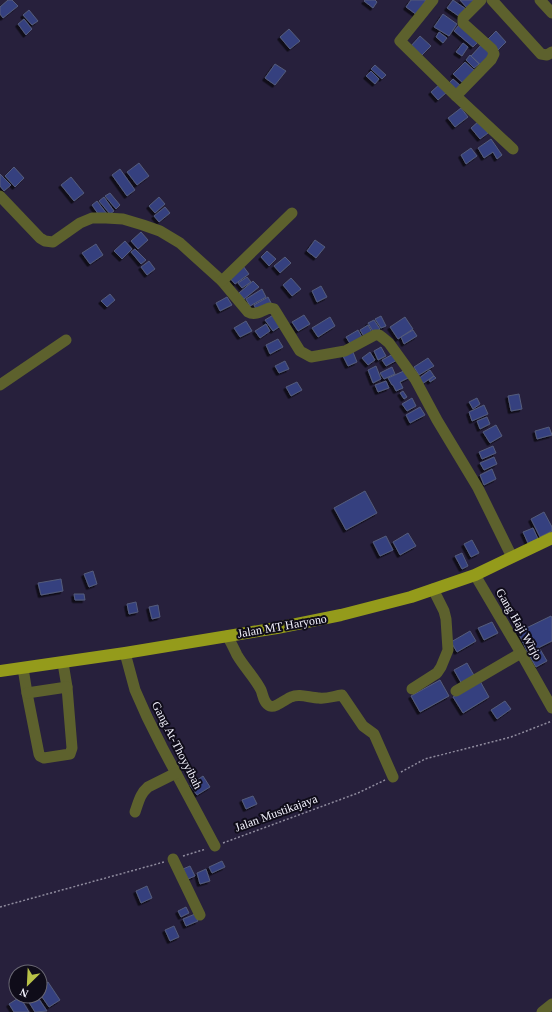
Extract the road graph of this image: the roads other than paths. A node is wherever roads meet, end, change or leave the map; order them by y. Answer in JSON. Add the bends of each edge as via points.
{"nodes":[{"id":1,"x":433,"y":0,"type":"edge"},
{"id":2,"x":481,"y":0,"type":"edge"},
{"id":3,"x":492,"y":0,"type":"edge"},
{"id":4,"x":540,"y":0,"type":"edge"},
{"id":5,"x":552,"y":12,"type":"edge"},
{"id":6,"x":552,"y":52,"type":"edge"},
{"id":7,"x":456,"y":96,"type":"junction"},
{"id":8,"x":513,"y":149,"type":"dead end"},
{"id":9,"x":0,"y":196,"type":"edge"},
{"id":10,"x":292,"y":213,"type":"dead end"},
{"id":11,"x":222,"y":281,"type":"junction"},
{"id":12,"x":66,"y":340,"type":"dead end"},
{"id":13,"x":0,"y":385,"type":"edge"},
{"id":14,"x":552,"y":538,"type":"edge"},
{"id":15,"x":512,"y":557,"type":"junction"},
{"id":16,"x":475,"y":575,"type":"junction"},
{"id":17,"x":433,"y":589,"type":"junction"},
{"id":18,"x":227,"y":636,"type":"junction"},
{"id":19,"x":125,"y":653,"type":"junction"},
{"id":20,"x":521,"y":653,"type":"junction"},
{"id":21,"x":62,"y":663,"type":"junction"},
{"id":22,"x":23,"y":668,"type":"junction"},
{"id":23,"x":0,"y":671,"type":"edge"},
{"id":24,"x":67,"y":687,"type":"junction"},
{"id":25,"x":412,"y":689,"type":"dead end"},
{"id":26,"x":456,"y":691,"type":"dead end"},
{"id":27,"x":27,"y":693,"type":"junction"},
{"id":28,"x":552,"y":708,"type":"edge"},
{"id":29,"x":176,"y":773,"type":"junction"},
{"id":30,"x":393,"y":777,"type":"road end"},
{"id":31,"x":135,"y":812,"type":"dead end"},
{"id":32,"x":215,"y":846,"type":"road end"},
{"id":33,"x":173,"y":859,"type":"road end"},
{"id":34,"x":200,"y":915,"type":"dead end"},
{"id":35,"x":552,"y":1004,"type":"edge"},
{"id":36,"x":542,"y":1012,"type":"edge"}],
"edges":[{"from":1,"to":7,"type":"street","via":[[400,41]]},
{"from":2,"to":7,"type":"street","via":[[463,18],[463,23],[494,54]]},
{"from":3,"to":6,"type":"street","via":[[541,54],[547,55]]},
{"from":4,"to":5,"type":"street"},
{"from":7,"to":8,"type":"street"},
{"from":9,"to":11,"type":"street","via":[[45,241],[53,242],[80,223],[92,218],[123,219],[160,231],[180,243]]},
{"from":10,"to":11,"type":"street"},
{"from":11,"to":15,"type":"street","via":[[248,312],[255,314],[269,308],[274,310],[300,351],[311,357],[345,351],[379,335],[389,343],[415,379],[478,488]]},
{"from":12,"to":13,"type":"street"},
{"from":14,"to":15,"type":"main road","name":"Jalan MT Haryono"},
{"from":15,"to":16,"type":"main road","name":"Jalan MT Haryono"},
{"from":16,"to":17,"type":"main road","name":"Jalan MT Haryono"},
{"from":16,"to":20,"type":"street","name":"Gang Haji Wirjo"},
{"from":17,"to":18,"type":"main road","name":"Jalan MT Haryono","via":[[341,615]]},
{"from":17,"to":25,"type":"street","via":[[446,619],[448,650],[437,673]]},
{"from":18,"to":19,"type":"main road","name":"Jalan MT Haryono"},
{"from":18,"to":30,"type":"street","via":[[269,706],[276,706],[293,696],[326,698],[342,694],[363,726],[374,734]]},
{"from":19,"to":21,"type":"main road","name":"Jalan MT Haryono"},
{"from":19,"to":29,"type":"street","name":"Gang At-Thoyyibah","via":[[138,696]]},
{"from":20,"to":26,"type":"street"},
{"from":20,"to":28,"type":"street","name":"Gang Haji Wirjo"},
{"from":21,"to":22,"type":"main road","name":"Jalan MT Haryono"},
{"from":21,"to":24,"type":"street"},
{"from":22,"to":23,"type":"main road","name":"Jalan MT Haryono"},
{"from":22,"to":27,"type":"street"},
{"from":24,"to":27,"type":"street"},
{"from":24,"to":27,"type":"street","via":[[71,752],[44,758],[39,754]]},
{"from":29,"to":31,"type":"street","via":[[148,787],[141,795]]},
{"from":29,"to":32,"type":"street","name":"Gang At-Thoyyibah"},
{"from":33,"to":34,"type":"street"},
{"from":35,"to":36,"type":"street"}]}
